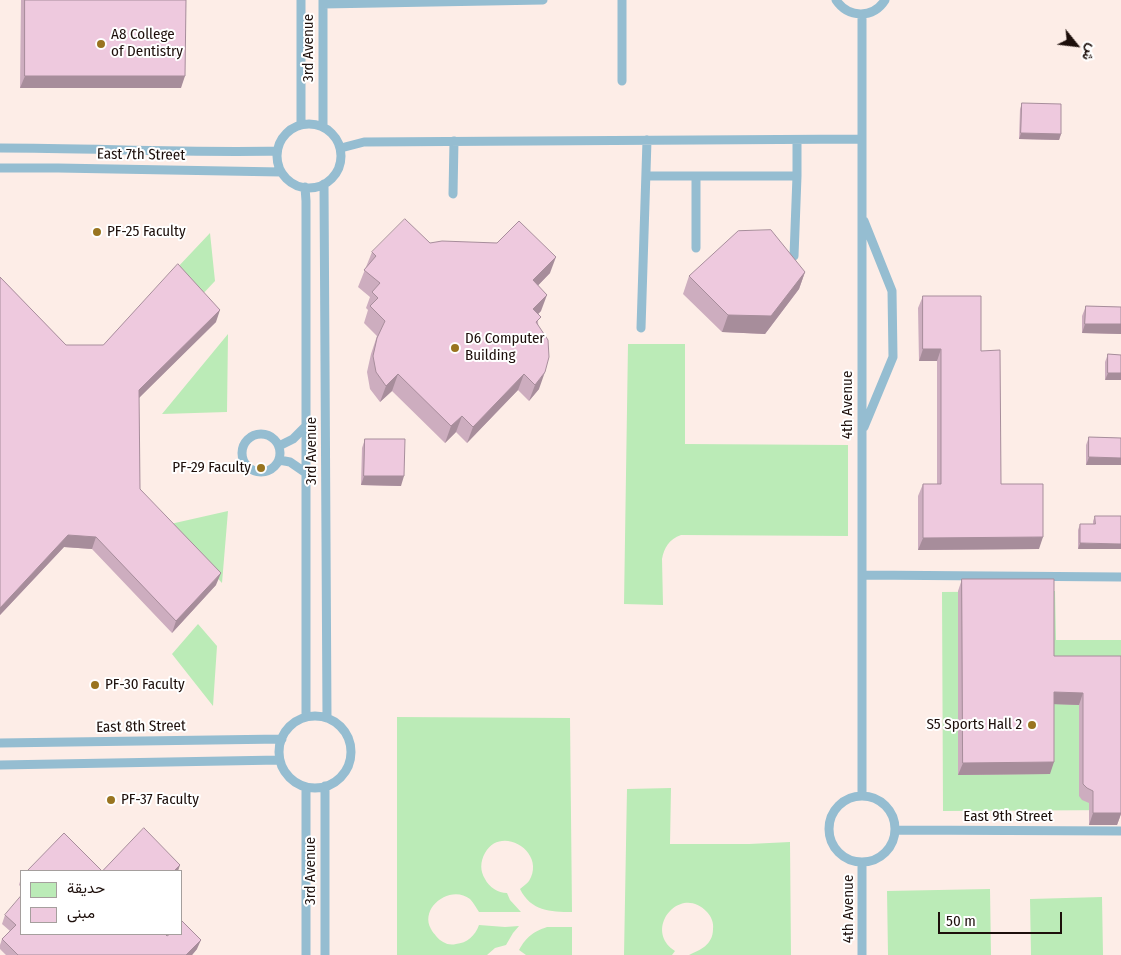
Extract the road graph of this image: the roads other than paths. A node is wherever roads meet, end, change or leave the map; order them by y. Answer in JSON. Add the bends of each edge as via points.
{"nodes":[{"id":1,"x":301,"y":0,"type":"edge"},
{"id":2,"x":543,"y":0,"type":"edge"},
{"id":3,"x":622,"y":0,"type":"edge"},
{"id":4,"x":836,"y":0,"type":"edge"},
{"id":5,"x":885,"y":0,"type":"edge"},
{"id":6,"x":323,"y":2,"type":"edge"},
{"id":7,"x":862,"y":14,"type":"junction"},
{"id":8,"x":622,"y":80,"type":"dead end"},
{"id":9,"x":301,"y":124,"type":"junction"},
{"id":10,"x":323,"y":127,"type":"junction"},
{"id":11,"x":862,"y":139,"type":"junction"},
{"id":12,"x":647,"y":140,"type":"junction"},
{"id":13,"x":797,"y":140,"type":"junction"},
{"id":14,"x":454,"y":141,"type":"junction"},
{"id":15,"x":0,"y":148,"type":"edge"},
{"id":16,"x":341,"y":148,"type":"junction"},
{"id":17,"x":277,"y":151,"type":"junction"},
{"id":18,"x":0,"y":168,"type":"edge"},
{"id":19,"x":281,"y":172,"type":"junction"},
{"id":20,"x":646,"y":176,"type":"junction"},
{"id":21,"x":696,"y":176,"type":"junction"},
{"id":22,"x":797,"y":176,"type":"junction"},
{"id":23,"x":324,"y":184,"type":"junction"},
{"id":24,"x":304,"y":188,"type":"junction"},
{"id":25,"x":453,"y":194,"type":"dead end"},
{"id":26,"x":862,"y":216,"type":"junction"},
{"id":27,"x":696,"y":248,"type":"dead end"},
{"id":28,"x":794,"y":256,"type":"edge"},
{"id":29,"x":641,"y":328,"type":"dead end"},
{"id":30,"x":306,"y":426,"type":"junction"},
{"id":31,"x":862,"y":432,"type":"junction"},
{"id":32,"x":279,"y":446,"type":"junction"},
{"id":33,"x":279,"y":460,"type":"junction"},
{"id":34,"x":306,"y":473,"type":"junction"},
{"id":35,"x":862,"y":575,"type":"junction"},
{"id":36,"x":1121,"y":577,"type":"edge"},
{"id":37,"x":306,"y":717,"type":"junction"},
{"id":38,"x":326,"y":718,"type":"junction"},
{"id":39,"x":282,"y":739,"type":"junction"},
{"id":40,"x":0,"y":743,"type":"edge"},
{"id":41,"x":280,"y":760,"type":"junction"},
{"id":42,"x":0,"y":765,"type":"edge"},
{"id":43,"x":306,"y":786,"type":"junction"},
{"id":44,"x":325,"y":786,"type":"junction"},
{"id":45,"x":862,"y":796,"type":"junction"},
{"id":46,"x":895,"y":830,"type":"junction"},
{"id":47,"x":1121,"y":831,"type":"edge"},
{"id":48,"x":862,"y":862,"type":"junction"},
{"id":49,"x":306,"y":955,"type":"edge"},
{"id":50,"x":325,"y":955,"type":"edge"},
{"id":51,"x":862,"y":955,"type":"edge"}],
"edges":[{"from":1,"to":9,"type":"lane","name":"3rd Avenue"},
{"from":2,"to":6,"type":"lane"},
{"from":3,"to":8,"type":"lane"},
{"from":4,"to":7,"type":"lane","via":[[845,10]]},
{"from":5,"to":7,"type":"lane","via":[[877,9]]},
{"from":6,"to":10,"type":"lane","name":"3rd Avenue"},
{"from":7,"to":11,"type":"lane","name":"4th Avenue"},
{"from":9,"to":10,"type":"lane"},
{"from":9,"to":17,"type":"lane","via":[[287,132]]},
{"from":10,"to":16,"type":"lane","via":[[333,133]]},
{"from":11,"to":13,"type":"lane"},
{"from":11,"to":26,"type":"lane","name":"4th Avenue"},
{"from":12,"to":13,"type":"lane"},
{"from":12,"to":14,"type":"lane"},
{"from":12,"to":20,"type":"lane"},
{"from":13,"to":22,"type":"lane"},
{"from":14,"to":16,"type":"lane","via":[[364,142]]},
{"from":14,"to":25,"type":"lane"},
{"from":15,"to":17,"type":"lane","name":"East 7th Street"},
{"from":16,"to":23,"type":"lane","via":[[337,172]]},
{"from":17,"to":19,"type":"lane"},
{"from":18,"to":19,"type":"lane","name":"East 7th Street"},
{"from":19,"to":24,"type":"lane","via":[[292,184]]},
{"from":20,"to":21,"type":"lane"},
{"from":20,"to":29,"type":"lane"},
{"from":21,"to":22,"type":"lane"},
{"from":21,"to":27,"type":"lane"},
{"from":22,"to":28,"type":"lane"},
{"from":23,"to":24,"type":"lane"},
{"from":23,"to":38,"type":"lane","name":"3rd Avenue"},
{"from":24,"to":30,"type":"lane","name":"3rd Avenue"},
{"from":26,"to":31,"type":"lane","name":"4th Avenue"},
{"from":26,"to":31,"type":"lane","via":[[892,291],[893,357]]},
{"from":30,"to":32,"type":"lane","via":[[293,439]]},
{"from":30,"to":34,"type":"lane","name":"3rd Avenue"},
{"from":31,"to":35,"type":"lane","name":"4th Avenue"},
{"from":32,"to":33,"type":"lane"},
{"from":32,"to":33,"type":"lane","via":[[271,436],[257,433],[246,440],[241,452],[245,465],[257,472],[270,470]]},
{"from":33,"to":34,"type":"lane","via":[[290,462]]},
{"from":34,"to":37,"type":"lane","name":"3rd Avenue"},
{"from":35,"to":36,"type":"lane"},
{"from":35,"to":45,"type":"lane","name":"4th Avenue"},
{"from":37,"to":38,"type":"lane"},
{"from":37,"to":39,"type":"lane","via":[[290,726]]},
{"from":38,"to":44,"type":"lane","via":[[341,727],[351,752],[340,778]]},
{"from":39,"to":40,"type":"lane","name":"East 8th Street"},
{"from":39,"to":41,"type":"lane"},
{"from":41,"to":42,"type":"lane"},
{"from":41,"to":43,"type":"lane","via":[[289,777]]},
{"from":43,"to":44,"type":"lane"},
{"from":43,"to":49,"type":"lane","name":"3rd Avenue"},
{"from":44,"to":50,"type":"lane","name":"3rd Avenue"},
{"from":45,"to":46,"type":"lane","via":[[871,797],[887,807]]},
{"from":45,"to":48,"type":"lane","via":[[844,801],[832,816],[829,829],[837,851],[853,861]]},
{"from":46,"to":47,"type":"lane","name":"East 9th Street"},
{"from":46,"to":48,"type":"lane","via":[[887,850],[872,861]]},
{"from":48,"to":51,"type":"lane","name":"4th Avenue"}]}
